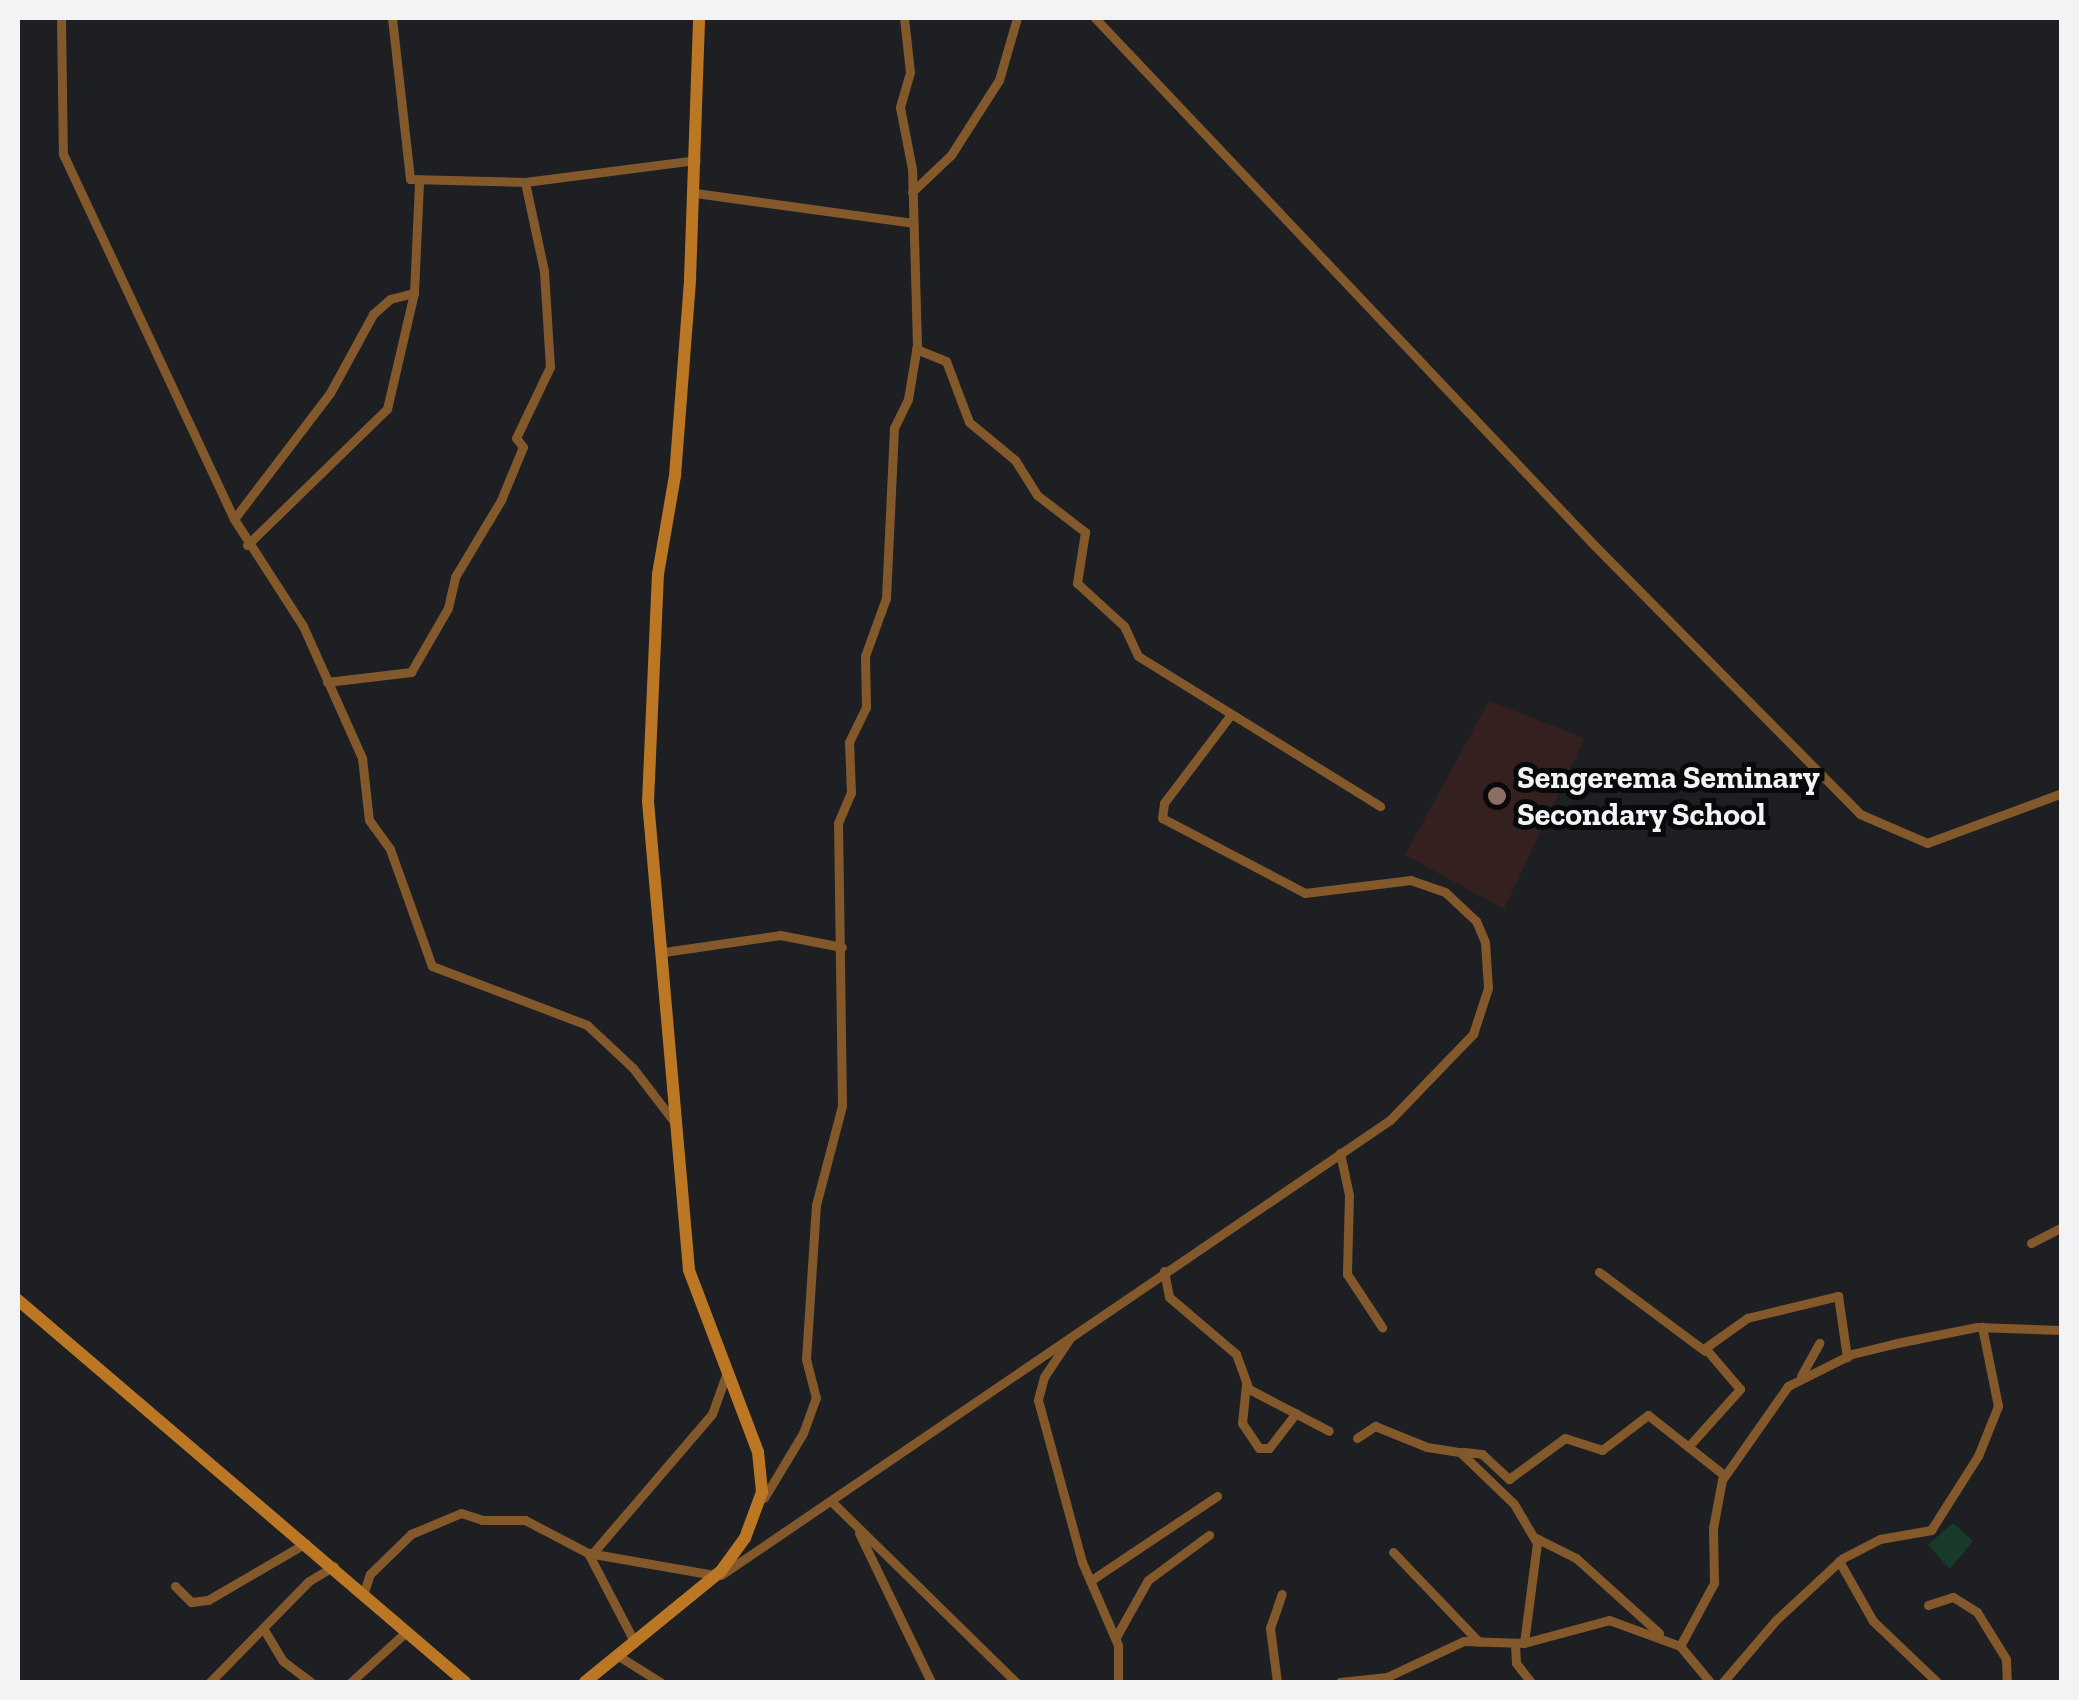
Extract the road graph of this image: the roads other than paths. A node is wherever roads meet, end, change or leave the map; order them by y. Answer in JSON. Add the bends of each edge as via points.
{"nodes":[{"id":1,"x":60,"y":18,"type":"edge"},
{"id":2,"x":392,"y":18,"type":"edge"},
{"id":3,"x":698,"y":18,"type":"edge"},
{"id":4,"x":904,"y":18,"type":"edge"},
{"id":5,"x":1017,"y":18,"type":"edge"},
{"id":6,"x":1096,"y":18,"type":"edge"},
{"id":7,"x":696,"y":160,"type":"junction"},
{"id":8,"x":418,"y":182,"type":"junction"},
{"id":9,"x":525,"y":182,"type":"junction"},
{"id":10,"x":912,"y":192,"type":"junction"},
{"id":11,"x":694,"y":193,"type":"junction"},
{"id":12,"x":914,"y":223,"type":"junction"},
{"id":13,"x":414,"y":293,"type":"junction"},
{"id":14,"x":916,"y":349,"type":"junction"},
{"id":15,"x":234,"y":519,"type":"junction"},
{"id":16,"x":247,"y":545,"type":"junction"},
{"id":17,"x":327,"y":682,"type":"junction"},
{"id":18,"x":1229,"y":717,"type":"junction"},
{"id":19,"x":2062,"y":793,"type":"edge"},
{"id":20,"x":1380,"y":806,"type":"dead end"},
{"id":21,"x":842,"y":947,"type":"junction"},
{"id":22,"x":664,"y":952,"type":"junction"},
{"id":23,"x":679,"y":1129,"type":"junction"},
{"id":24,"x":1340,"y":1152,"type":"junction"},
{"id":25,"x":2061,"y":1230,"type":"edge"},
{"id":26,"x":2032,"y":1243,"type":"dead end"},
{"id":27,"x":1164,"y":1272,"type":"junction"},
{"id":28,"x":1599,"y":1272,"type":"dead end"},
{"id":29,"x":18,"y":1300,"type":"edge"},
{"id":30,"x":1382,"y":1327,"type":"dead end"},
{"id":31,"x":1982,"y":1327,"type":"junction"},
{"id":32,"x":2062,"y":1330,"type":"edge"},
{"id":33,"x":1075,"y":1331,"type":"junction"},
{"id":34,"x":1819,"y":1343,"type":"dead end"},
{"id":35,"x":1705,"y":1351,"type":"junction"},
{"id":36,"x":1847,"y":1357,"type":"junction"},
{"id":37,"x":726,"y":1375,"type":"junction"},
{"id":38,"x":1800,"y":1378,"type":"junction"},
{"id":39,"x":1246,"y":1386,"type":"junction"},
{"id":40,"x":1296,"y":1413,"type":"junction"},
{"id":41,"x":1330,"y":1431,"type":"dead end"},
{"id":42,"x":1357,"y":1438,"type":"dead end"},
{"id":43,"x":1688,"y":1448,"type":"junction"},
{"id":44,"x":1460,"y":1452,"type":"junction"},
{"id":45,"x":1724,"y":1474,"type":"junction"},
{"id":46,"x":1218,"y":1496,"type":"dead end"},
{"id":47,"x":833,"y":1503,"type":"junction"},
{"id":48,"x":760,"y":1504,"type":"junction"},
{"id":49,"x":856,"y":1526,"type":"junction"},
{"id":50,"x":1209,"y":1535,"type":"dead end"},
{"id":51,"x":1536,"y":1538,"type":"junction"},
{"id":52,"x":308,"y":1542,"type":"junction"},
{"id":53,"x":1393,"y":1552,"type":"dead end"},
{"id":54,"x":590,"y":1554,"type":"junction"},
{"id":55,"x":1838,"y":1561,"type":"junction"},
{"id":56,"x":334,"y":1566,"type":"junction"},
{"id":57,"x":716,"y":1576,"type":"junction"},
{"id":58,"x":1090,"y":1580,"type":"junction"},
{"id":59,"x":175,"y":1586,"type":"dead end"},
{"id":60,"x":702,"y":1587,"type":"junction"},
{"id":61,"x":364,"y":1592,"type":"junction"},
{"id":62,"x":1282,"y":1594,"type":"dead end"},
{"id":63,"x":1928,"y":1605,"type":"dead end"},
{"id":64,"x":263,"y":1628,"type":"junction"},
{"id":65,"x":406,"y":1631,"type":"junction"},
{"id":66,"x":1116,"y":1637,"type":"junction"},
{"id":67,"x":1666,"y":1639,"type":"junction"},
{"id":68,"x":634,"y":1641,"type":"junction"},
{"id":69,"x":1479,"y":1642,"type":"junction"},
{"id":70,"x":1519,"y":1644,"type":"junction"},
{"id":71,"x":1680,"y":1646,"type":"junction"},
{"id":72,"x":616,"y":1655,"type":"junction"},
{"id":73,"x":210,"y":1682,"type":"edge"},
{"id":74,"x":311,"y":1682,"type":"edge"},
{"id":75,"x":351,"y":1682,"type":"edge"},
{"id":76,"x":465,"y":1682,"type":"edge"},
{"id":77,"x":585,"y":1682,"type":"edge"},
{"id":78,"x":660,"y":1682,"type":"edge"},
{"id":79,"x":931,"y":1682,"type":"edge"},
{"id":80,"x":1016,"y":1682,"type":"edge"},
{"id":81,"x":1118,"y":1682,"type":"edge"},
{"id":82,"x":1277,"y":1682,"type":"edge"},
{"id":83,"x":1340,"y":1682,"type":"edge"},
{"id":84,"x":1531,"y":1682,"type":"edge"},
{"id":85,"x":1710,"y":1682,"type":"edge"},
{"id":86,"x":1722,"y":1682,"type":"edge"},
{"id":87,"x":1937,"y":1682,"type":"edge"},
{"id":88,"x":2007,"y":1682,"type":"edge"}],
"edges":[{"from":1,"to":15,"type":"street","via":[[59,144]]},
{"from":2,"to":8,"type":"street","via":[[406,170]]},
{"from":3,"to":7,"type":"street"},
{"from":4,"to":10,"type":"street","via":[[910,72],[900,108]]},
{"from":5,"to":10,"type":"street","via":[[999,80],[951,154]]},
{"from":6,"to":19,"type":"street","via":[[1595,546],[1860,814],[1927,842]]},
{"from":7,"to":9,"type":"street"},
{"from":7,"to":11,"type":"street"},
{"from":8,"to":9,"type":"street"},
{"from":8,"to":13,"type":"street"},
{"from":9,"to":17,"type":"street","via":[[544,272],[550,366],[518,433],[523,447],[502,500],[455,577],[448,608],[410,672]]},
{"from":10,"to":12,"type":"street"},
{"from":11,"to":12,"type":"street"},
{"from":11,"to":22,"type":"street","via":[[675,476],[658,564],[650,746],[648,802]]},
{"from":12,"to":14,"type":"street"},
{"from":13,"to":15,"type":"street","via":[[390,299],[374,314],[330,392]]},
{"from":13,"to":16,"type":"street","via":[[386,408]]},
{"from":14,"to":18,"type":"street","via":[[946,361],[969,422],[1014,460],[1038,495],[1085,532],[1075,573],[1084,593],[1124,626],[1131,648],[1149,667]]},
{"from":14,"to":21,"type":"street","via":[[908,399],[894,428],[886,598],[866,656],[866,707],[848,744],[851,794],[838,823]]},
{"from":15,"to":16,"type":"street"},
{"from":16,"to":17,"type":"street","via":[[297,615]]},
{"from":17,"to":23,"type":"street","via":[[362,758],[369,820],[390,849],[419,941],[436,972],[587,1025],[641,1078]]},
{"from":18,"to":20,"type":"street"},
{"from":18,"to":24,"type":"street","via":[[1164,803],[1165,822],[1305,893],[1394,880],[1432,884],[1476,922],[1485,942],[1482,1014],[1460,1053],[1390,1120]]},
{"from":21,"to":22,"type":"street","via":[[780,935]]},
{"from":21,"to":48,"type":"street","via":[[841,1116],[816,1204],[806,1359],[816,1398]]},
{"from":22,"to":23,"type":"street"},
{"from":23,"to":37,"type":"street","via":[[689,1270]]},
{"from":24,"to":27,"type":"street"},
{"from":24,"to":30,"type":"street","via":[[1348,1195],[1346,1268]]},
{"from":25,"to":26,"type":"street"},
{"from":27,"to":33,"type":"street"},
{"from":27,"to":39,"type":"street","via":[[1173,1302],[1236,1354]]},
{"from":28,"to":35,"type":"street"},
{"from":29,"to":52,"type":"street"},
{"from":31,"to":32,"type":"street"},
{"from":31,"to":36,"type":"street"},
{"from":31,"to":55,"type":"street","via":[[1999,1396],[1964,1481],[1926,1534],[1880,1539]]},
{"from":33,"to":47,"type":"street"},
{"from":33,"to":58,"type":"street","via":[[1044,1377],[1038,1400]]},
{"from":34,"to":38,"type":"street"},
{"from":35,"to":36,"type":"street","via":[[1761,1311],[1834,1296],[1843,1300]]},
{"from":35,"to":43,"type":"street","via":[[1740,1389]]},
{"from":36,"to":38,"type":"street"},
{"from":37,"to":48,"type":"street","via":[[758,1452]]},
{"from":37,"to":54,"type":"street","via":[[712,1414]]},
{"from":38,"to":45,"type":"street","via":[[1780,1395]]},
{"from":39,"to":40,"type":"street"},
{"from":39,"to":40,"type":"street","via":[[1242,1423],[1259,1448],[1269,1448]]},
{"from":40,"to":41,"type":"street"},
{"from":42,"to":44,"type":"street","via":[[1374,1426],[1426,1447]]},
{"from":43,"to":44,"type":"street","via":[[1645,1415],[1606,1449],[1568,1437],[1509,1479],[1482,1454]]},
{"from":43,"to":45,"type":"street"},
{"from":44,"to":51,"type":"street","via":[[1514,1504]]},
{"from":45,"to":71,"type":"street","via":[[1714,1512],[1714,1583]]},
{"from":46,"to":58,"type":"street"},
{"from":47,"to":49,"type":"street"},
{"from":47,"to":60,"type":"street"},
{"from":48,"to":57,"type":"street"},
{"from":49,"to":79,"type":"street"},
{"from":49,"to":80,"type":"street"},
{"from":50,"to":66,"type":"street","via":[[1148,1580]]},
{"from":51,"to":67,"type":"street","via":[[1576,1558]]},
{"from":51,"to":70,"type":"street"},
{"from":52,"to":56,"type":"street"},
{"from":52,"to":59,"type":"street","via":[[208,1600],[190,1602]]},
{"from":53,"to":69,"type":"street"},
{"from":54,"to":57,"type":"street"},
{"from":54,"to":61,"type":"street","via":[[525,1520],[452,1513],[419,1528],[380,1562]]},
{"from":54,"to":68,"type":"street"},
{"from":55,"to":86,"type":"street"},
{"from":55,"to":87,"type":"street","via":[[1872,1621]]},
{"from":56,"to":61,"type":"street"},
{"from":56,"to":64,"type":"street","via":[[309,1581]]},
{"from":57,"to":60,"type":"street"},
{"from":58,"to":66,"type":"street"},
{"from":60,"to":68,"type":"street"},
{"from":61,"to":65,"type":"street"},
{"from":62,"to":82,"type":"street","via":[[1270,1628]]},
{"from":63,"to":88,"type":"street","via":[[1953,1597],[1977,1612],[2006,1659]]},
{"from":64,"to":73,"type":"street"},
{"from":64,"to":74,"type":"street","via":[[283,1662]]},
{"from":65,"to":75,"type":"street"},
{"from":65,"to":76,"type":"street"},
{"from":66,"to":81,"type":"street"},
{"from":67,"to":70,"type":"street","via":[[1609,1620]]},
{"from":67,"to":71,"type":"street"},
{"from":68,"to":72,"type":"street"},
{"from":69,"to":70,"type":"street"},
{"from":69,"to":83,"type":"street","via":[[1460,1643],[1387,1676]]},
{"from":70,"to":84,"type":"street","via":[[1516,1663]]},
{"from":71,"to":85,"type":"street"},
{"from":72,"to":77,"type":"street"},
{"from":72,"to":78,"type":"street"}]}
